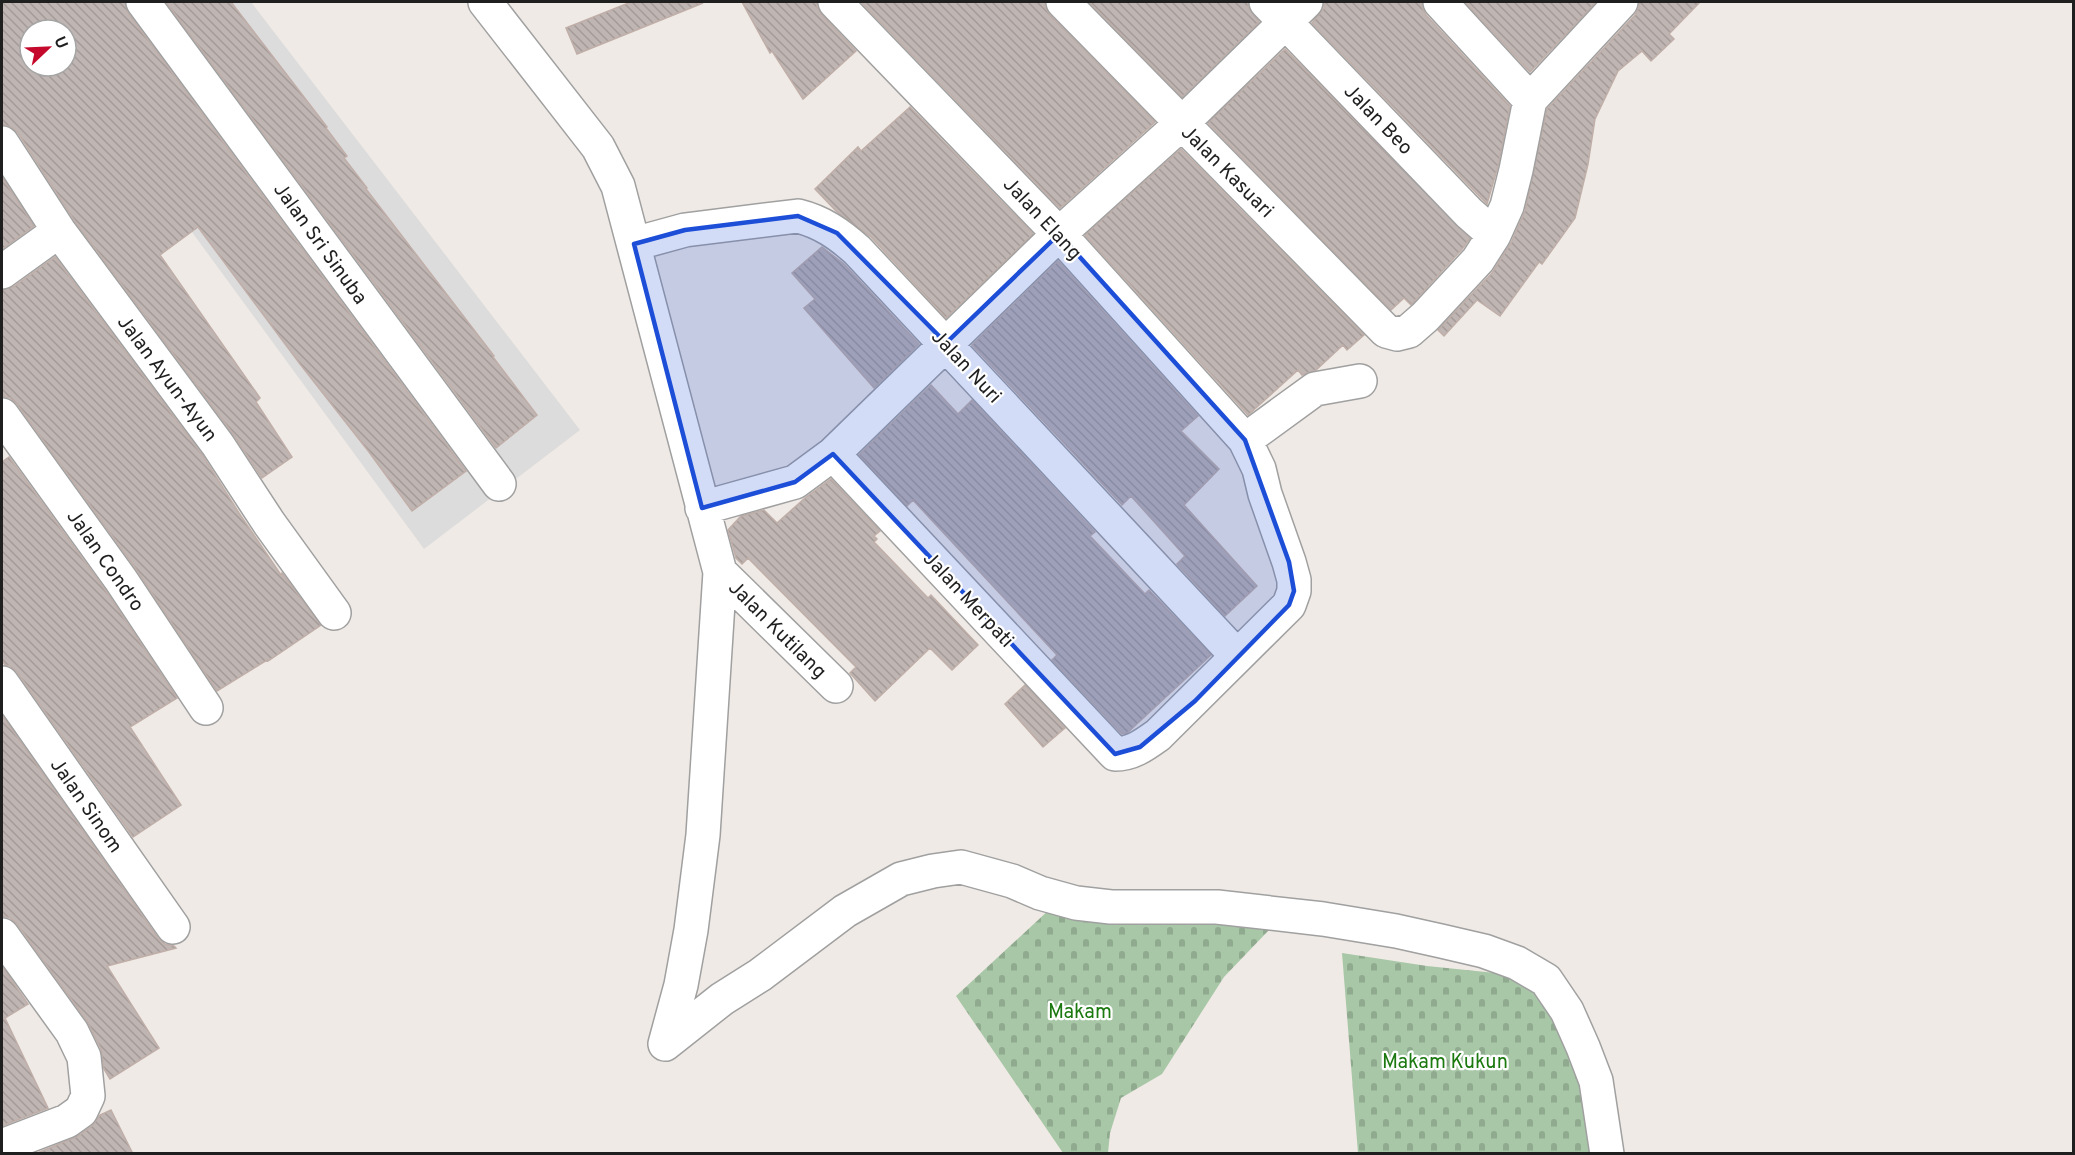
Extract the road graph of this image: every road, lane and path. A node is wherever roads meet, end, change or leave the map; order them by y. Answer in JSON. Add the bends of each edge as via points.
{"nodes":[{"id":1,"x":143,"y":2,"type":"edge"},
{"id":2,"x":485,"y":2,"type":"edge"},
{"id":3,"x":835,"y":2,"type":"edge"},
{"id":4,"x":1063,"y":2,"type":"edge"},
{"id":5,"x":1440,"y":2,"type":"edge"},
{"id":6,"x":1622,"y":2,"type":"edge"},
{"id":7,"x":1286,"y":8,"type":"edge"},
{"id":8,"x":1530,"y":100,"type":"junction"},
{"id":9,"x":1181,"y":124,"type":"junction"},
{"id":10,"x":2,"y":143,"type":"edge"},
{"id":11,"x":59,"y":231,"type":"junction"},
{"id":12,"x":1059,"y":234,"type":"junction"},
{"id":13,"x":1494,"y":235,"type":"junction"},
{"id":14,"x":634,"y":244,"type":"junction"},
{"id":15,"x":2,"y":272,"type":"edge"},
{"id":16,"x":946,"y":343,"type":"junction"},
{"id":17,"x":1360,"y":381,"type":"dead end"},
{"id":18,"x":2,"y":415,"type":"edge"},
{"id":19,"x":1245,"y":440,"type":"junction"},
{"id":20,"x":833,"y":454,"type":"junction"},
{"id":21,"x":499,"y":484,"type":"dead end"},
{"id":22,"x":702,"y":508,"type":"junction"},
{"id":23,"x":720,"y":572,"type":"junction"},
{"id":24,"x":334,"y":613,"type":"dead end"},
{"id":25,"x":1237,"y":656,"type":"junction"},
{"id":26,"x":2,"y":683,"type":"edge"},
{"id":27,"x":836,"y":686,"type":"dead end"},
{"id":28,"x":206,"y":708,"type":"dead end"},
{"id":29,"x":1104,"y":743,"type":"joint"},
{"id":30,"x":173,"y":927,"type":"dead end"},
{"id":31,"x":2,"y":935,"type":"edge"},
{"id":32,"x":2,"y":1146,"type":"edge"},
{"id":33,"x":1607,"y":1154,"type":"edge"}],
"edges":[{"from":1,"to":21,"type":"street","name":"Jalan Sri Sinuba"},
{"from":2,"to":14,"type":"street","via":[[598,147],[618,186]]},
{"from":3,"to":12,"type":"street","name":"Jalan Elang"},
{"from":4,"to":9,"type":"street","name":"Jalan Kasuari"},
{"from":5,"to":8,"type":"street"},
{"from":6,"to":8,"type":"street"},
{"from":7,"to":9,"type":"street"},
{"from":7,"to":13,"type":"street","name":"Jalan Beo","via":[[1469,213]]},
{"from":8,"to":13,"type":"street","via":[[1509,197]]},
{"from":9,"to":12,"type":"street"},
{"from":9,"to":13,"type":"street","name":"Jalan Kasuari","via":[[1386,332],[1409,331],[1425,317],[1478,260]]},
{"from":10,"to":11,"type":"street","name":"Jalan Ayun-Ayun"},
{"from":11,"to":15,"type":"street"},
{"from":11,"to":24,"type":"street","name":"Jalan Ayun-Ayun","via":[[218,445]]},
{"from":12,"to":16,"type":"street"},
{"from":12,"to":19,"type":"street","name":"Jalan Elang"},
{"from":14,"to":16,"type":"street","name":"Jalan Nuri","via":[[685,230],[798,216],[815,220],[858,250]]},
{"from":14,"to":22,"type":"street"},
{"from":16,"to":20,"type":"street"},
{"from":16,"to":25,"type":"street","name":"Jalan Nuri"},
{"from":17,"to":19,"type":"street","via":[[1315,389]]},
{"from":18,"to":28,"type":"street","name":"Jalan Condro","via":[[121,580]]},
{"from":19,"to":25,"type":"street","name":"Jalan Elang","via":[[1289,562],[1294,591],[1289,605]]},
{"from":20,"to":22,"type":"street","via":[[795,482]]},
{"from":20,"to":29,"type":"street","name":"Jalan Merpati"},
{"from":22,"to":23,"type":"street"},
{"from":23,"to":27,"type":"street","name":"Jalan Kutilang"},
{"from":23,"to":33,"type":"street","via":[[698,877],[681,985],[665,1044],[845,911],[901,879],[962,867],[1076,903],[1111,907],[1217,907],[1323,919],[1441,941],[1517,963],[1546,980],[1567,1011],[1596,1081]]},
{"from":25,"to":29,"type":"street","name":"Jalan Elang","via":[[1166,728],[1140,747],[1114,754]]},
{"from":26,"to":30,"type":"street","name":"Jalan Sinom"},
{"from":31,"to":32,"type":"street","via":[[72,1032],[84,1057],[88,1096],[81,1111],[67,1121]]}]}
